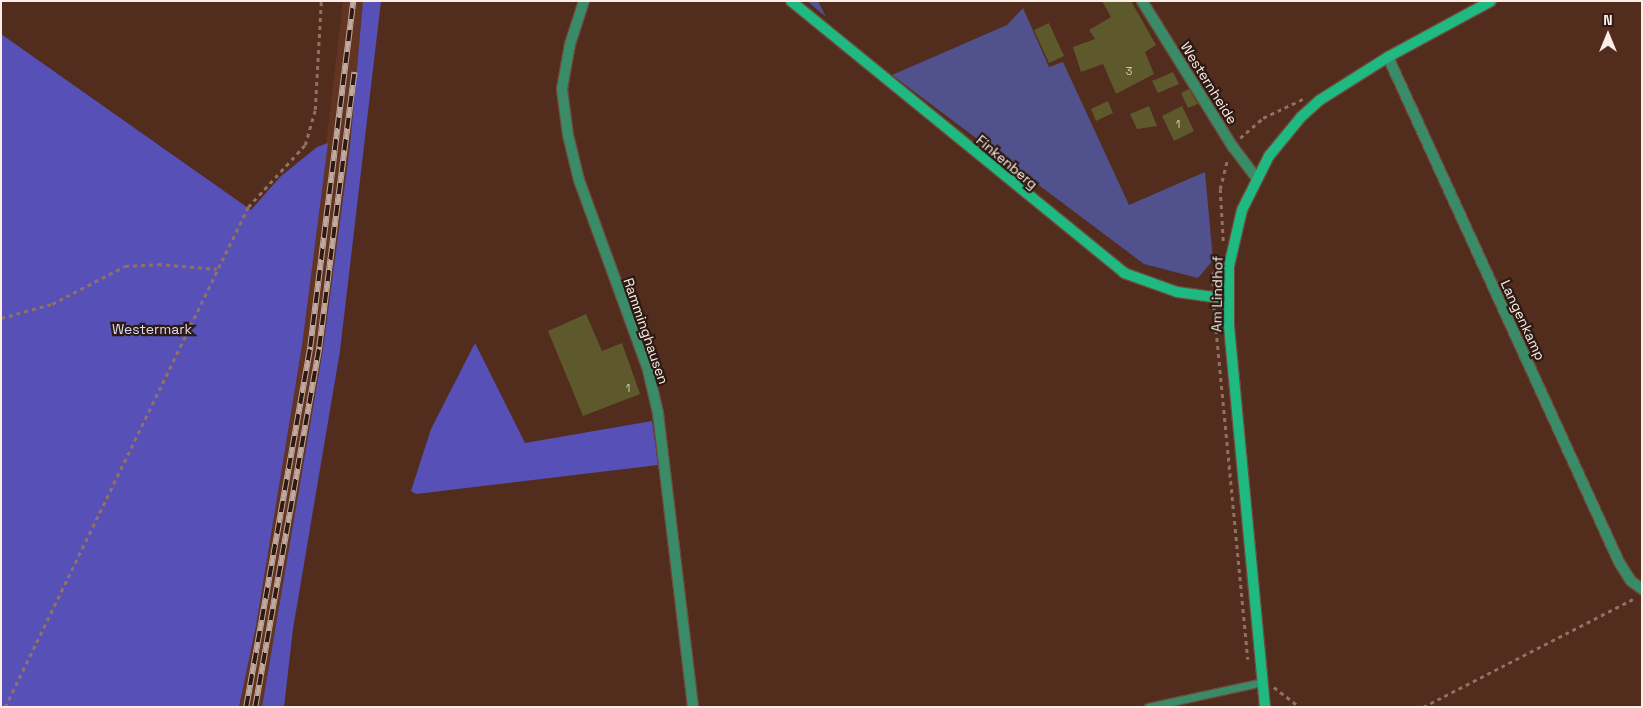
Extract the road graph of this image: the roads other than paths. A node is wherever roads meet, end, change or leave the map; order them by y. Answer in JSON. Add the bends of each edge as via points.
{"nodes":[{"id":1,"x":584,"y":1,"type":"edge"},
{"id":2,"x":791,"y":1,"type":"edge"},
{"id":3,"x":1142,"y":1,"type":"edge"},
{"id":4,"x":1491,"y":1,"type":"edge"},
{"id":5,"x":1388,"y":57,"type":"junction"},
{"id":6,"x":1256,"y":177,"type":"junction"},
{"id":7,"x":1228,"y":299,"type":"junction"},
{"id":8,"x":1642,"y":589,"type":"edge"},
{"id":9,"x":1263,"y":682,"type":"junction"},
{"id":10,"x":693,"y":707,"type":"edge"},
{"id":11,"x":1148,"y":707,"type":"edge"},
{"id":12,"x":1265,"y":707,"type":"edge"}],
"edges":[{"from":1,"to":10,"type":"street","name":"Ramminghausen","via":[[570,44],[562,89],[568,135],[579,180],[648,370],[658,413]]},
{"from":2,"to":7,"type":"street","name":"Finkenberg","via":[[1124,273],[1176,292]]},
{"from":3,"to":6,"type":"street","name":"Westernheide","via":[[1233,148]]},
{"from":4,"to":5,"type":"street","name":"Am Lindhof"},
{"from":5,"to":6,"type":"street","name":"Am Lindhof","via":[[1320,100],[1300,117]]},
{"from":5,"to":8,"type":"street","name":"Langenkamp","via":[[1619,562],[1631,581]]},
{"from":6,"to":7,"type":"street","name":"Am Lindhof","via":[[1233,239]]},
{"from":7,"to":9,"type":"street","name":"Am Lindhof"},
{"from":9,"to":11,"type":"lane"},
{"from":9,"to":12,"type":"street","name":"Am Lindhof"}]}
